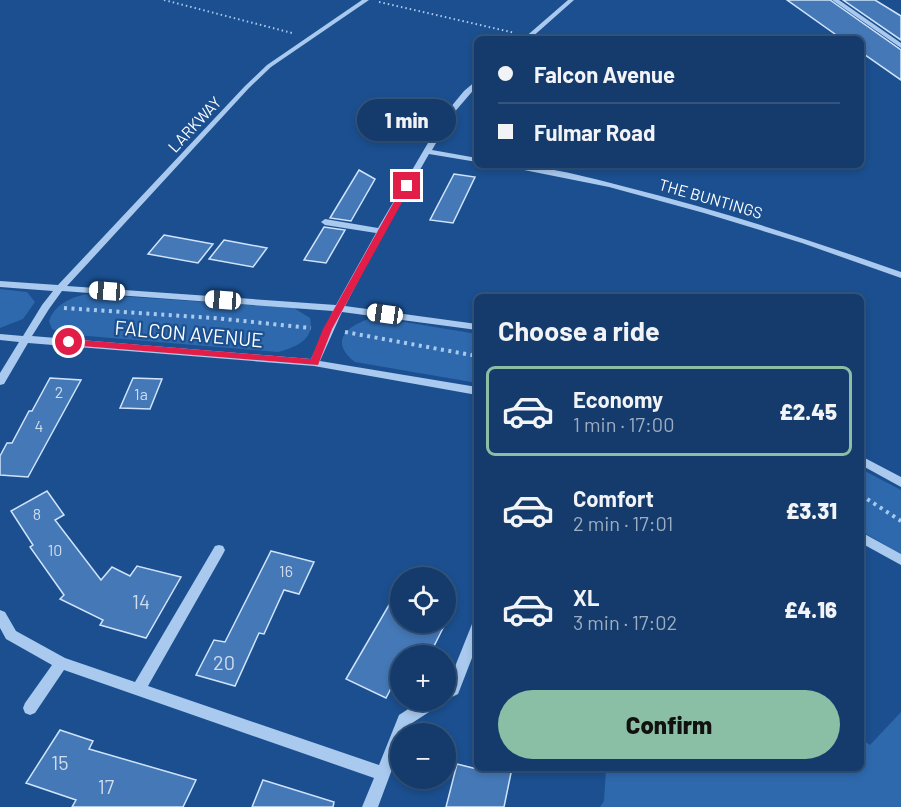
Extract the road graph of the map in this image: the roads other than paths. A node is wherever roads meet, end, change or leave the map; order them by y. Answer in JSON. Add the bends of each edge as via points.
{"nodes":[{"id":1,"x":366,"y":0,"type":"edge"},
{"id":2,"x":571,"y":0,"type":"edge"},
{"id":3,"x":835,"y":0,"type":"edge"},
{"id":4,"x":530,"y":36,"type":"edge"},
{"id":5,"x":901,"y":46,"type":"edge"},
{"id":6,"x":474,"y":85,"type":"edge"},
{"id":7,"x":427,"y":151,"type":"junction"},
{"id":8,"x":474,"y":159,"type":"edge"},
{"id":9,"x":525,"y":168,"type":"edge"},
{"id":10,"x":325,"y":222,"type":"dead end"},
{"id":11,"x":381,"y":231,"type":"junction"},
{"id":12,"x":901,"y":275,"type":"edge"},
{"id":13,"x":0,"y":284,"type":"edge"},
{"id":14,"x":61,"y":287,"type":"junction"},
{"id":15,"x":339,"y":308,"type":"junction"},
{"id":16,"x":474,"y":327,"type":"edge"},
{"id":17,"x":0,"y":337,"type":"edge"},
{"id":18,"x":25,"y":339,"type":"junction"},
{"id":19,"x":314,"y":363,"type":"junction"},
{"id":20,"x":0,"y":381,"type":"edge"},
{"id":21,"x":474,"y":390,"type":"edge"},
{"id":22,"x":864,"y":462,"type":"edge"},
{"id":23,"x":901,"y":482,"type":"edge"},
{"id":24,"x":864,"y":539,"type":"edge"},
{"id":25,"x":219,"y":550,"type":"dead end"},
{"id":26,"x":901,"y":560,"type":"edge"},
{"id":27,"x":0,"y":616,"type":"edge"},
{"id":28,"x":474,"y":636,"type":"edge"},
{"id":29,"x":61,"y":663,"type":"junction"},
{"id":30,"x":456,"y":680,"type":"edge"},
{"id":31,"x":139,"y":689,"type":"junction"},
{"id":32,"x":30,"y":708,"type":"dead end"},
{"id":33,"x":418,"y":711,"type":"edge"},
{"id":34,"x":382,"y":773,"type":"junction"},
{"id":35,"x":370,"y":807,"type":"edge"}],
"edges":[{"from":1,"to":14,"type":"street","name":"LARKWAY","via":[[269,66]]},
{"from":2,"to":4,"type":"street"},
{"from":3,"to":5,"type":"street"},
{"from":6,"to":7,"type":"street","via":[[450,112]]},
{"from":7,"to":8,"type":"street"},
{"from":7,"to":11,"type":"street"},
{"from":9,"to":12,"type":"street","name":"THE BUNTINGS","via":[[613,185],[727,217]]},
{"from":10,"to":11,"type":"street"},
{"from":11,"to":15,"type":"street"},
{"from":13,"to":14,"type":"street","name":"FALCON AVENUE"},
{"from":14,"to":15,"type":"street","name":"FALCON AVENUE"},
{"from":14,"to":18,"type":"street"},
{"from":15,"to":16,"type":"street","name":"FALCON AVENUE"},
{"from":15,"to":19,"type":"street"},
{"from":17,"to":18,"type":"street","name":"FALCON AVENUE"},
{"from":18,"to":19,"type":"street","name":"FALCON AVENUE"},
{"from":18,"to":20,"type":"street"},
{"from":19,"to":21,"type":"street","name":"FALCON AVENUE"},
{"from":22,"to":23,"type":"street"},
{"from":24,"to":26,"type":"street"},
{"from":25,"to":31,"type":"street"},
{"from":27,"to":29,"type":"street","via":[[11,635]]},
{"from":28,"to":30,"type":"street"},
{"from":29,"to":31,"type":"street"},
{"from":29,"to":32,"type":"street"},
{"from":31,"to":34,"type":"street"},
{"from":33,"to":34,"type":"street","via":[[404,720]]},
{"from":34,"to":35,"type":"street"}]}
